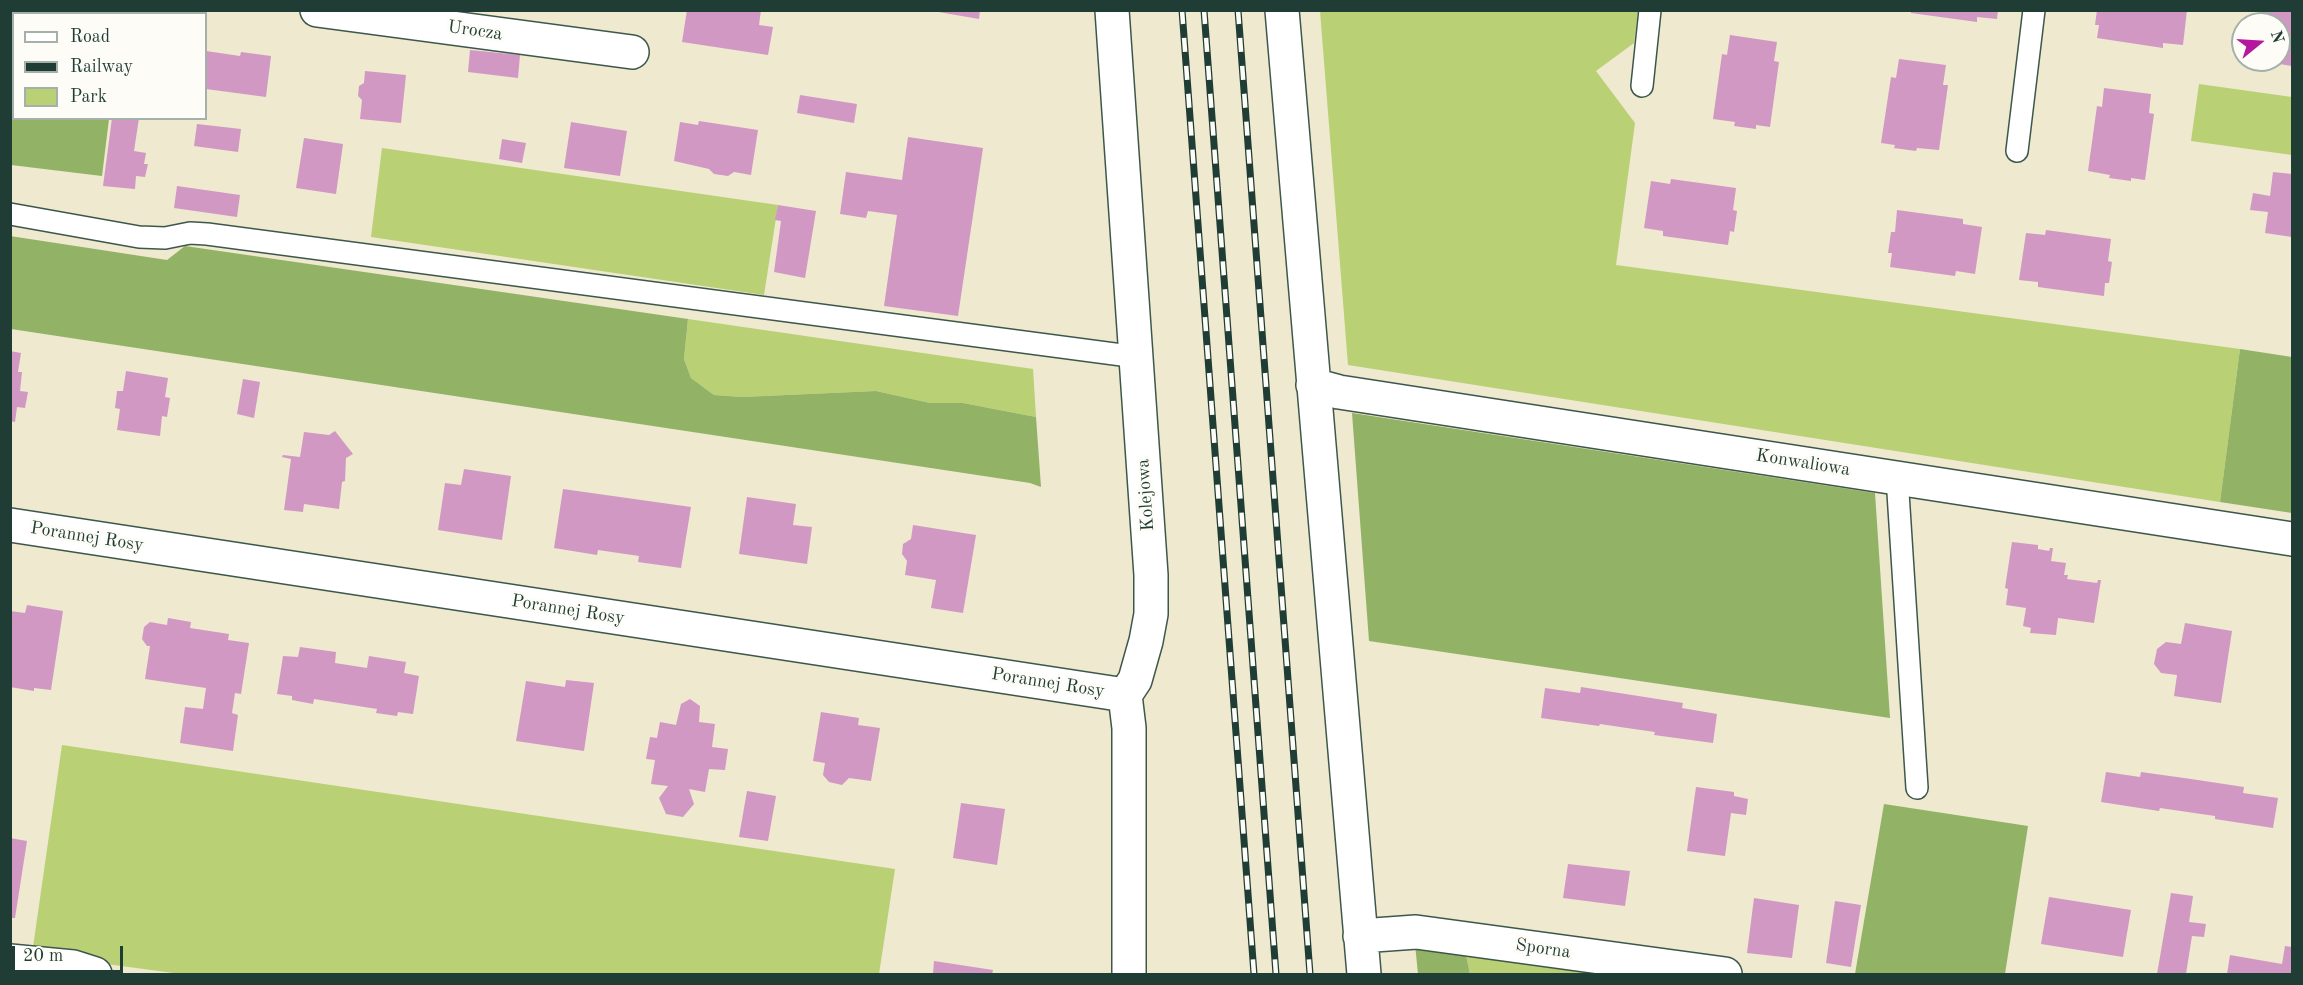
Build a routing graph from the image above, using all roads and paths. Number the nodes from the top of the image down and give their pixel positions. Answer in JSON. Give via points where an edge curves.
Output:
{"nodes":[{"id":1,"x":318,"y":10,"type":"edge"},
{"id":2,"x":1112,"y":10,"type":"edge"},
{"id":3,"x":1282,"y":10,"type":"edge"},
{"id":4,"x":1650,"y":10,"type":"edge"},
{"id":5,"x":2034,"y":10,"type":"edge"},
{"id":6,"x":632,"y":52,"type":"dead end"},
{"id":7,"x":1642,"y":86,"type":"dead end"},
{"id":8,"x":2017,"y":151,"type":"dead end"},
{"id":9,"x":10,"y":214,"type":"edge"},
{"id":10,"x":1137,"y":357,"type":"junction"},
{"id":11,"x":1313,"y":385,"type":"junction"},
{"id":12,"x":1897,"y":477,"type":"junction"},
{"id":13,"x":10,"y":525,"type":"edge"},
{"id":14,"x":2292,"y":539,"type":"edge"},
{"id":15,"x":1125,"y":695,"type":"junction"},
{"id":16,"x":1917,"y":788,"type":"dead end"},
{"id":17,"x":1360,"y":936,"type":"junction"},
{"id":18,"x":10,"y":961,"type":"edge"},
{"id":19,"x":95,"y":975,"type":"edge"},
{"id":20,"x":1129,"y":975,"type":"edge"},
{"id":21,"x":1364,"y":975,"type":"edge"},
{"id":22,"x":1725,"y":975,"type":"edge"}],
"edges":[{"from":1,"to":6,"type":"street","name":"Urocza"},
{"from":2,"to":10,"type":"street","name":"Kolejowa"},
{"from":3,"to":11,"type":"street"},
{"from":4,"to":7,"type":"lane"},
{"from":5,"to":8,"type":"lane"},
{"from":9,"to":10,"type":"lane","via":[[139,237],[207,234]]},
{"from":10,"to":15,"type":"street","name":"Kolejowa","via":[[1151,614],[1139,669]]},
{"from":11,"to":12,"type":"street","name":"Konwaliowa"},
{"from":11,"to":17,"type":"street"},
{"from":12,"to":14,"type":"street","name":"Konwaliowa"},
{"from":12,"to":16,"type":"lane"},
{"from":13,"to":15,"type":"street","name":"Porannej Rosy"},
{"from":15,"to":20,"type":"street","via":[[1130,728]]},
{"from":17,"to":21,"type":"street"},
{"from":17,"to":22,"type":"street","name":"Sporna","via":[[1416,932]]},
{"from":18,"to":19,"type":"street","via":[[73,967]]}]}
